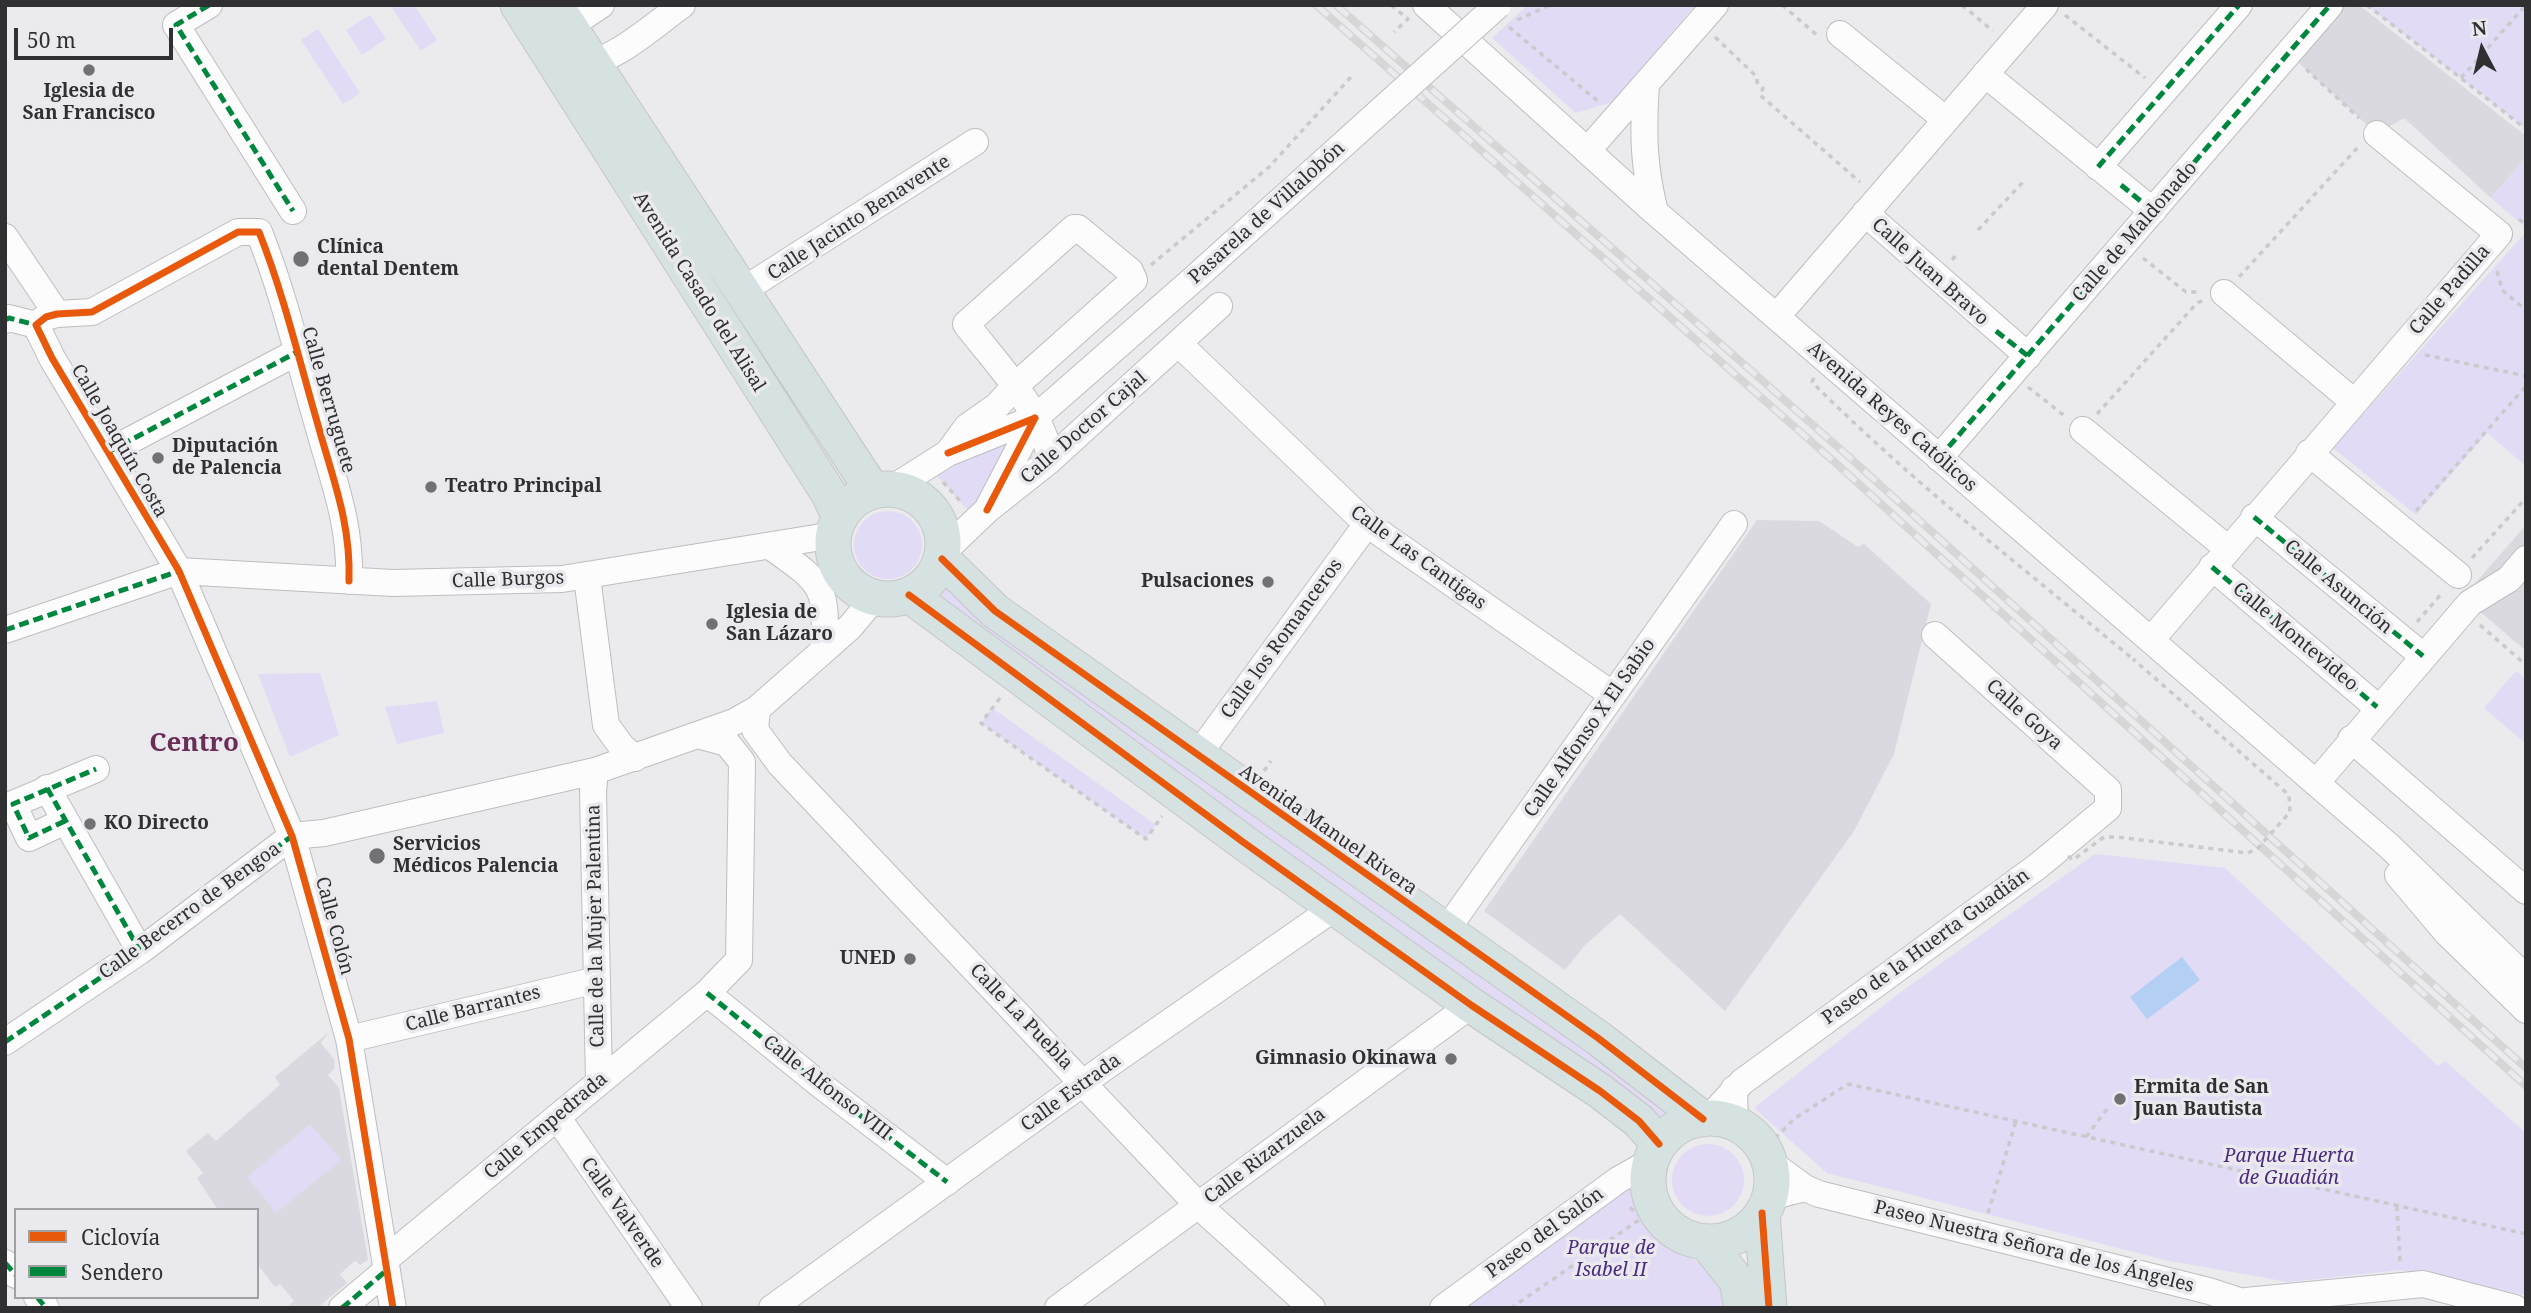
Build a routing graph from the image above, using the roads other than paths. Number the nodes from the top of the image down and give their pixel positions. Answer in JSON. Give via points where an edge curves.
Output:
{"nodes":[{"id":1,"x":209,"y":5,"type":"edge"},
{"id":2,"x":518,"y":5,"type":"edge"},
{"id":3,"x":601,"y":5,"type":"edge"},
{"id":4,"x":682,"y":5,"type":"edge"},
{"id":5,"x":1426,"y":5,"type":"edge"},
{"id":6,"x":2239,"y":5,"type":"edge"},
{"id":7,"x":2330,"y":5,"type":"edge"},
{"id":8,"x":2054,"y":9,"type":"edge"},
{"id":9,"x":1707,"y":14,"type":"edge"},
{"id":10,"x":1502,"y":15,"type":"edge"},
{"id":11,"x":561,"y":16,"type":"edge"},
{"id":12,"x":1840,"y":34,"type":"road end"},
{"id":13,"x":594,"y":64,"type":"junction"},
{"id":14,"x":558,"y":68,"type":"junction"},
{"id":15,"x":1985,"y":74,"type":"junction"},
{"id":16,"x":1646,"y":84,"type":"junction"},
{"id":17,"x":1946,"y":120,"type":"junction"},
{"id":18,"x":2377,"y":134,"type":"road end"},
{"id":19,"x":975,"y":142,"type":"dead end"},
{"id":20,"x":1587,"y":151,"type":"junction"},
{"id":21,"x":2098,"y":167,"type":"junction"},
{"id":22,"x":1871,"y":205,"type":"junction"},
{"id":23,"x":293,"y":211,"type":"dead end"},
{"id":24,"x":2153,"y":211,"type":"junction"},
{"id":25,"x":1655,"y":212,"type":"junction"},
{"id":26,"x":5,"y":237,"type":"edge"},
{"id":27,"x":742,"y":291,"type":"junction"},
{"id":28,"x":2224,"y":293,"type":"road end"},
{"id":29,"x":1219,"y":306,"type":"dead end"},
{"id":30,"x":1777,"y":316,"type":"junction"},
{"id":31,"x":5,"y":320,"type":"edge"},
{"id":32,"x":47,"y":320,"type":"junction"},
{"id":33,"x":1179,"y":344,"type":"junction"},
{"id":34,"x":299,"y":351,"type":"junction"},
{"id":35,"x":2020,"y":365,"type":"junction"},
{"id":36,"x":1015,"y":386,"type":"junction"},
{"id":37,"x":2354,"y":402,"type":"junction"},
{"id":38,"x":1035,"y":418,"type":"junction"},
{"id":39,"x":2082,"y":430,"type":"road end"},
{"id":40,"x":108,"y":452,"type":"junction"},
{"id":41,"x":2309,"y":453,"type":"junction"},
{"id":42,"x":1939,"y":458,"type":"junction"},
{"id":43,"x":939,"y":460,"type":"junction"},
{"id":44,"x":1050,"y":460,"type":"junction"},
{"id":45,"x":882,"y":490,"type":"junction"},
{"id":46,"x":982,"y":515,"type":"junction"},
{"id":47,"x":2254,"y":517,"type":"junction"},
{"id":48,"x":1367,"y":524,"type":"junction"},
{"id":49,"x":1734,"y":524,"type":"dead end"},
{"id":50,"x":837,"y":526,"type":"junction"},
{"id":51,"x":770,"y":547,"type":"junction"},
{"id":52,"x":942,"y":556,"type":"junction"},
{"id":53,"x":2220,"y":557,"type":"junction"},
{"id":54,"x":2526,"y":559,"type":"edge"},
{"id":55,"x":179,"y":571,"type":"junction"},
{"id":56,"x":2458,"y":575,"type":"dead end"},
{"id":57,"x":587,"y":577,"type":"junction"},
{"id":58,"x":349,"y":581,"type":"junction"},
{"id":59,"x":909,"y":595,"type":"junction"},
{"id":60,"x":875,"y":597,"type":"junction"},
{"id":61,"x":5,"y":631,"type":"edge"},
{"id":62,"x":1935,"y":635,"type":"dead end"},
{"id":63,"x":2142,"y":649,"type":"junction"},
{"id":64,"x":823,"y":651,"type":"junction"},
{"id":65,"x":2423,"y":656,"type":"junction"},
{"id":66,"x":1613,"y":695,"type":"junction"},
{"id":67,"x":2378,"y":707,"type":"junction"},
{"id":68,"x":757,"y":709,"type":"junction"},
{"id":69,"x":701,"y":736,"type":"junction"},
{"id":70,"x":2351,"y":739,"type":"junction"},
{"id":71,"x":1197,"y":756,"type":"junction"},
{"id":72,"x":635,"y":758,"type":"junction"},
{"id":73,"x":96,"y":769,"type":"dead end"},
{"id":74,"x":785,"y":770,"type":"junction"},
{"id":75,"x":595,"y":771,"type":"junction"},
{"id":76,"x":744,"y":780,"type":"junction"},
{"id":77,"x":2316,"y":783,"type":"junction"},
{"id":78,"x":47,"y":789,"type":"junction"},
{"id":79,"x":2110,"y":798,"type":"joint"},
{"id":80,"x":65,"y":821,"type":"junction"},
{"id":81,"x":2362,"y":825,"type":"junction"},
{"id":82,"x":292,"y":836,"type":"junction"},
{"id":83,"x":2526,"y":891,"type":"edge"},
{"id":84,"x":1337,"y":906,"type":"junction"},
{"id":85,"x":1445,"y":932,"type":"junction"},
{"id":86,"x":140,"y":951,"type":"junction"},
{"id":87,"x":2526,"y":978,"type":"edge"},
{"id":88,"x":597,"y":980,"type":"junction"},
{"id":89,"x":707,"y":993,"type":"junction"},
{"id":90,"x":1471,"y":1004,"type":"junction"},
{"id":91,"x":2526,"y":1010,"type":"edge"},
{"id":92,"x":349,"y":1039,"type":"junction"},
{"id":93,"x":5,"y":1042,"type":"edge"},
{"id":94,"x":599,"y":1082,"type":"junction"},
{"id":95,"x":1083,"y":1083,"type":"junction"},
{"id":96,"x":557,"y":1117,"type":"junction"},
{"id":97,"x":1715,"y":1121,"type":"junction"},
{"id":98,"x":1775,"y":1147,"type":"junction"},
{"id":99,"x":1655,"y":1153,"type":"junction"},
{"id":100,"x":947,"y":1182,"type":"junction"},
{"id":101,"x":1805,"y":1188,"type":"junction"},
{"id":102,"x":1766,"y":1205,"type":"junction"},
{"id":103,"x":1199,"y":1206,"type":"junction"},
{"id":104,"x":1706,"y":1242,"type":"junction"},
{"id":105,"x":387,"y":1265,"type":"junction"},
{"id":106,"x":2383,"y":1293,"type":"edge"},
{"id":107,"x":2254,"y":1305,"type":"edge"},
{"id":108,"x":342,"y":1308,"type":"edge"},
{"id":109,"x":393,"y":1308,"type":"edge"},
{"id":110,"x":689,"y":1308,"type":"edge"},
{"id":111,"x":772,"y":1308,"type":"edge"},
{"id":112,"x":1058,"y":1308,"type":"edge"},
{"id":113,"x":1312,"y":1308,"type":"edge"},
{"id":114,"x":1443,"y":1308,"type":"edge"},
{"id":115,"x":1742,"y":1308,"type":"edge"},
{"id":116,"x":1769,"y":1308,"type":"edge"},
{"id":117,"x":2515,"y":1308,"type":"edge"}],
"edges":[{"from":1,"to":23,"type":"street","via":[[176,25]]},
{"from":2,"to":14,"type":"main road","name":"Avenida Casado del Alisal"},
{"from":3,"to":11,"type":"street"},
{"from":4,"to":13,"type":"street"},
{"from":5,"to":20,"type":"street","name":"Avenida Reyes Católicos"},
{"from":6,"to":21,"type":"street"},
{"from":7,"to":24,"type":"street","name":"Calle de Maldonado"},
{"from":8,"to":15,"type":"street","name":"Calle Juan Bravo"},
{"from":9,"to":16,"type":"street"},
{"from":10,"to":38,"type":"street","name":"Pasarela de Villalobón","bridge":true},
{"from":11,"to":13,"type":"main road","name":"Avenida Casado del Alisal"},
{"from":11,"to":14,"type":"street"},
{"from":12,"to":17,"type":"street"},
{"from":13,"to":14,"type":"street"},
{"from":13,"to":27,"type":"main road","name":"Avenida Casado del Alisal"},
{"from":14,"to":50,"type":"main road","name":"Avenida Casado del Alisal","via":[[829,494]]},
{"from":15,"to":17,"type":"street","name":"Calle Juan Bravo"},
{"from":15,"to":21,"type":"street"},
{"from":16,"to":20,"type":"street"},
{"from":16,"to":25,"type":"street","via":[[1642,144]]},
{"from":17,"to":22,"type":"street","name":"Calle Juan Bravo"},
{"from":18,"to":37,"type":"street","name":"Calle Padilla","via":[[2499,234]]},
{"from":19,"to":27,"type":"street","name":"Calle Jacinto Benavente"},
{"from":20,"to":25,"type":"street","name":"Avenida Reyes Católicos"},
{"from":21,"to":24,"type":"street"},
{"from":22,"to":30,"type":"street","name":"Calle Juan Bravo"},
{"from":22,"to":35,"type":"street","name":"Calle Juan Bravo","via":[[1996,331]]},
{"from":24,"to":35,"type":"street","name":"Calle de Maldonado"},
{"from":25,"to":30,"type":"street","name":"Avenida Reyes Católicos"},
{"from":26,"to":32,"type":"street","name":"Calle Joaquín Costa"},
{"from":27,"to":45,"type":"main road","name":"Avenida Casado del Alisal"},
{"from":28,"to":37,"type":"street"},
{"from":29,"to":33,"type":"street","name":"Calle Doctor Cajal"},
{"from":30,"to":42,"type":"street","name":"Avenida Reyes Católicos"},
{"from":31,"to":32,"type":"street"},
{"from":32,"to":34,"type":"street","name":"Calle Berruguete","via":[[92,312],[238,232],[259,232]]},
{"from":32,"to":40,"type":"street","name":"Calle Joaquín Costa"},
{"from":33,"to":44,"type":"street","name":"Calle Doctor Cajal"},
{"from":33,"to":48,"type":"street","name":"Calle Las Cantigas"},
{"from":34,"to":40,"type":"street"},
{"from":34,"to":58,"type":"street","name":"Calle Berruguete","via":[[347,530]]},
{"from":35,"to":42,"type":"street","name":"Calle de Maldonado"},
{"from":36,"to":36,"type":"street","name":"Calle Doctor Cajal","via":[[966,324],[1078,228],[1130,271],[1134,280]]},
{"from":36,"to":38,"type":"street","name":"Calle Doctor Cajal"},
{"from":36,"to":43,"type":"street","name":"Calle Doctor Cajal","via":[[997,407],[967,427]]},
{"from":37,"to":41,"type":"street","name":"Calle Padilla"},
{"from":38,"to":43,"type":"street","name":"Calle Doctor Cajal"},
{"from":38,"to":44,"type":"street","via":[[1048,439]]},
{"from":38,"to":46,"type":"street","name":"Calle Doctor Cajal"},
{"from":39,"to":53,"type":"street","name":"Calle Montevideo"},
{"from":40,"to":55,"type":"street","name":"Calle Joaquín Costa"},
{"from":41,"to":47,"type":"street","name":"Calle Padilla"},
{"from":41,"to":56,"type":"street"},
{"from":42,"to":63,"type":"street","name":"Avenida Reyes Católicos"},
{"from":43,"to":45,"type":"street","name":"Calle Doctor Cajal"},
{"from":44,"to":46,"type":"street","name":"Calle Doctor Cajal"},
{"from":45,"to":50,"type":"main road","via":[[848,506]]},
{"from":45,"to":52,"type":"main road","via":[[913,495],[931,509],[941,529]]},
{"from":46,"to":52,"type":"street","name":"Calle Doctor Cajal"},
{"from":47,"to":53,"type":"street","name":"Calle Padilla"},
{"from":47,"to":65,"type":"street","name":"Calle Asunción"},
{"from":48,"to":66,"type":"street","name":"Calle Las Cantigas"},
{"from":48,"to":71,"type":"street","name":"Calle los Romanceros"},
{"from":49,"to":66,"type":"street","name":"Calle Alfonso X El Sabio"},
{"from":50,"to":51,"type":"street","name":"Calle Burgos"},
{"from":50,"to":60,"type":"main road","via":[[838,567],[847,581]]},
{"from":51,"to":57,"type":"street","name":"Calle Burgos"},
{"from":51,"to":64,"type":"street","via":[[809,574],[820,588],[827,614]]},
{"from":52,"to":59,"type":"main road","via":[[934,575]]},
{"from":52,"to":71,"type":"main road","name":"Avenida Manuel Rivera","via":[[995,611]]},
{"from":53,"to":63,"type":"street","name":"Calle Padilla"},
{"from":53,"to":67,"type":"street","name":"Calle Montevideo"},
{"from":54,"to":65,"type":"street","via":[[2509,579],[2470,603]]},
{"from":55,"to":58,"type":"street","name":"Calle Burgos"},
{"from":55,"to":61,"type":"street"},
{"from":55,"to":82,"type":"street","name":"Calle Colón"},
{"from":57,"to":58,"type":"street","name":"Calle Burgos","via":[[441,583]]},
{"from":57,"to":72,"type":"street","via":[[606,725]]},
{"from":59,"to":60,"type":"main road"},
{"from":59,"to":84,"type":"main road"},
{"from":60,"to":64,"type":"street","name":"Calle Becerro de Bengoa"},
{"from":62,"to":79,"type":"street","name":"Calle Goya","via":[[2108,790]]},
{"from":63,"to":77,"type":"street","name":"Avenida Reyes Católicos"},
{"from":64,"to":68,"type":"street","name":"Calle Becerro de Bengoa"},
{"from":65,"to":67,"type":"street"},
{"from":66,"to":85,"type":"street","name":"Calle Alfonso X El Sabio"},
{"from":67,"to":70,"type":"street"},
{"from":68,"to":69,"type":"street","name":"Calle Becerro de Bengoa"},
{"from":68,"to":74,"type":"street","name":"Calle La Puebla","via":[[755,730]]},
{"from":69,"to":72,"type":"street","name":"Calle Becerro de Bengoa"},
{"from":69,"to":76,"type":"street","via":[[727,743],[737,752]]},
{"from":70,"to":77,"type":"street"},
{"from":70,"to":83,"type":"street"},
{"from":71,"to":85,"type":"main road","name":"Avenida Manuel Rivera"},
{"from":72,"to":75,"type":"street","name":"Calle Becerro de Bengoa"},
{"from":73,"to":78,"type":"street"},
{"from":74,"to":76,"type":"street","via":[[762,768]]},
{"from":74,"to":95,"type":"street","name":"Calle La Puebla"},
{"from":75,"to":82,"type":"street","name":"Calle Becerro de Bengoa","via":[[324,833]]},
{"from":75,"to":88,"type":"street","name":"Calle de la Mujer Palentina"},
{"from":76,"to":89,"type":"street","name":"Calle Empedrada","via":[[739,960]]},
{"from":77,"to":81,"type":"street","name":"Avenida Reyes Católicos"},
{"from":78,"to":80,"type":"street"},
{"from":78,"to":80,"type":"street","via":[[13,804],[29,838]]},
{"from":79,"to":97,"type":"street","name":"Paseo de la Huerta Guadián","via":[[2108,808],[2065,845],[1734,1089]]},
{"from":80,"to":86,"type":"street"},
{"from":81,"to":87,"type":"street","name":"Avenida Reyes Católicos"},
{"from":81,"to":91,"type":"street","name":"Avenida Reyes Católicos","via":[[2447,933]]},
{"from":82,"to":86,"type":"street","name":"Calle Becerro de Bengoa"},
{"from":82,"to":92,"type":"street","name":"Calle Colón"},
{"from":84,"to":90,"type":"main road"},
{"from":84,"to":95,"type":"street","name":"Calle Estrada"},
{"from":85,"to":97,"type":"main road","name":"Avenida Manuel Rivera"},
{"from":86,"to":93,"type":"street","name":"Calle Becerro de Bengoa"},
{"from":88,"to":92,"type":"street","name":"Calle Barrantes"},
{"from":88,"to":94,"type":"street","name":"Calle de la Mujer Palentina"},
{"from":89,"to":94,"type":"street","name":"Calle Empedrada"},
{"from":89,"to":100,"type":"street","name":"Calle Alfonso VIII"},
{"from":90,"to":99,"type":"main road","via":[[1639,1121]]},
{"from":90,"to":103,"type":"street","name":"Calle Rizarzuela"},
{"from":92,"to":105,"type":"street","name":"Calle Colón"},
{"from":94,"to":96,"type":"street","name":"Calle Empedrada"},
{"from":95,"to":100,"type":"street","name":"Calle Estrada"},
{"from":95,"to":103,"type":"street","name":"Calle La Puebla"},
{"from":96,"to":105,"type":"street","name":"Calle Empedrada"},
{"from":96,"to":110,"type":"street","name":"Calle Valverde"},
{"from":97,"to":98,"type":"main road"},
{"from":97,"to":99,"type":"main road","via":[[1678,1127]]},
{"from":98,"to":101,"type":"street","name":"Paseo Nuestra Señora de los Ángeles"},
{"from":98,"to":102,"type":"main road"},
{"from":99,"to":104,"type":"main road","via":[[1647,1181],[1658,1216],[1671,1229]]},
{"from":99,"to":114,"type":"street","name":"Paseo del Salón"},
{"from":100,"to":111,"type":"street","name":"Calle Estrada"},
{"from":101,"to":102,"type":"street","name":"Paseo Nuestra Señora de los Ángeles"},
{"from":101,"to":107,"type":"street","name":"Paseo Nuestra Señora de los Ángeles"},
{"from":102,"to":104,"type":"main road","via":[[1738,1236]]},
{"from":102,"to":116,"type":"main road"},
{"from":103,"to":112,"type":"street","name":"Calle Rizarzuela"},
{"from":103,"to":113,"type":"street","name":"Calle La Puebla"},
{"from":104,"to":115,"type":"main road","via":[[1737,1281]]},
{"from":105,"to":108,"type":"street","name":"Calle Empedrada"},
{"from":105,"to":109,"type":"street","name":"Calle Colón"},
{"from":106,"to":107,"type":"street"},
{"from":106,"to":117,"type":"street","via":[[2423,1284]]}]}
